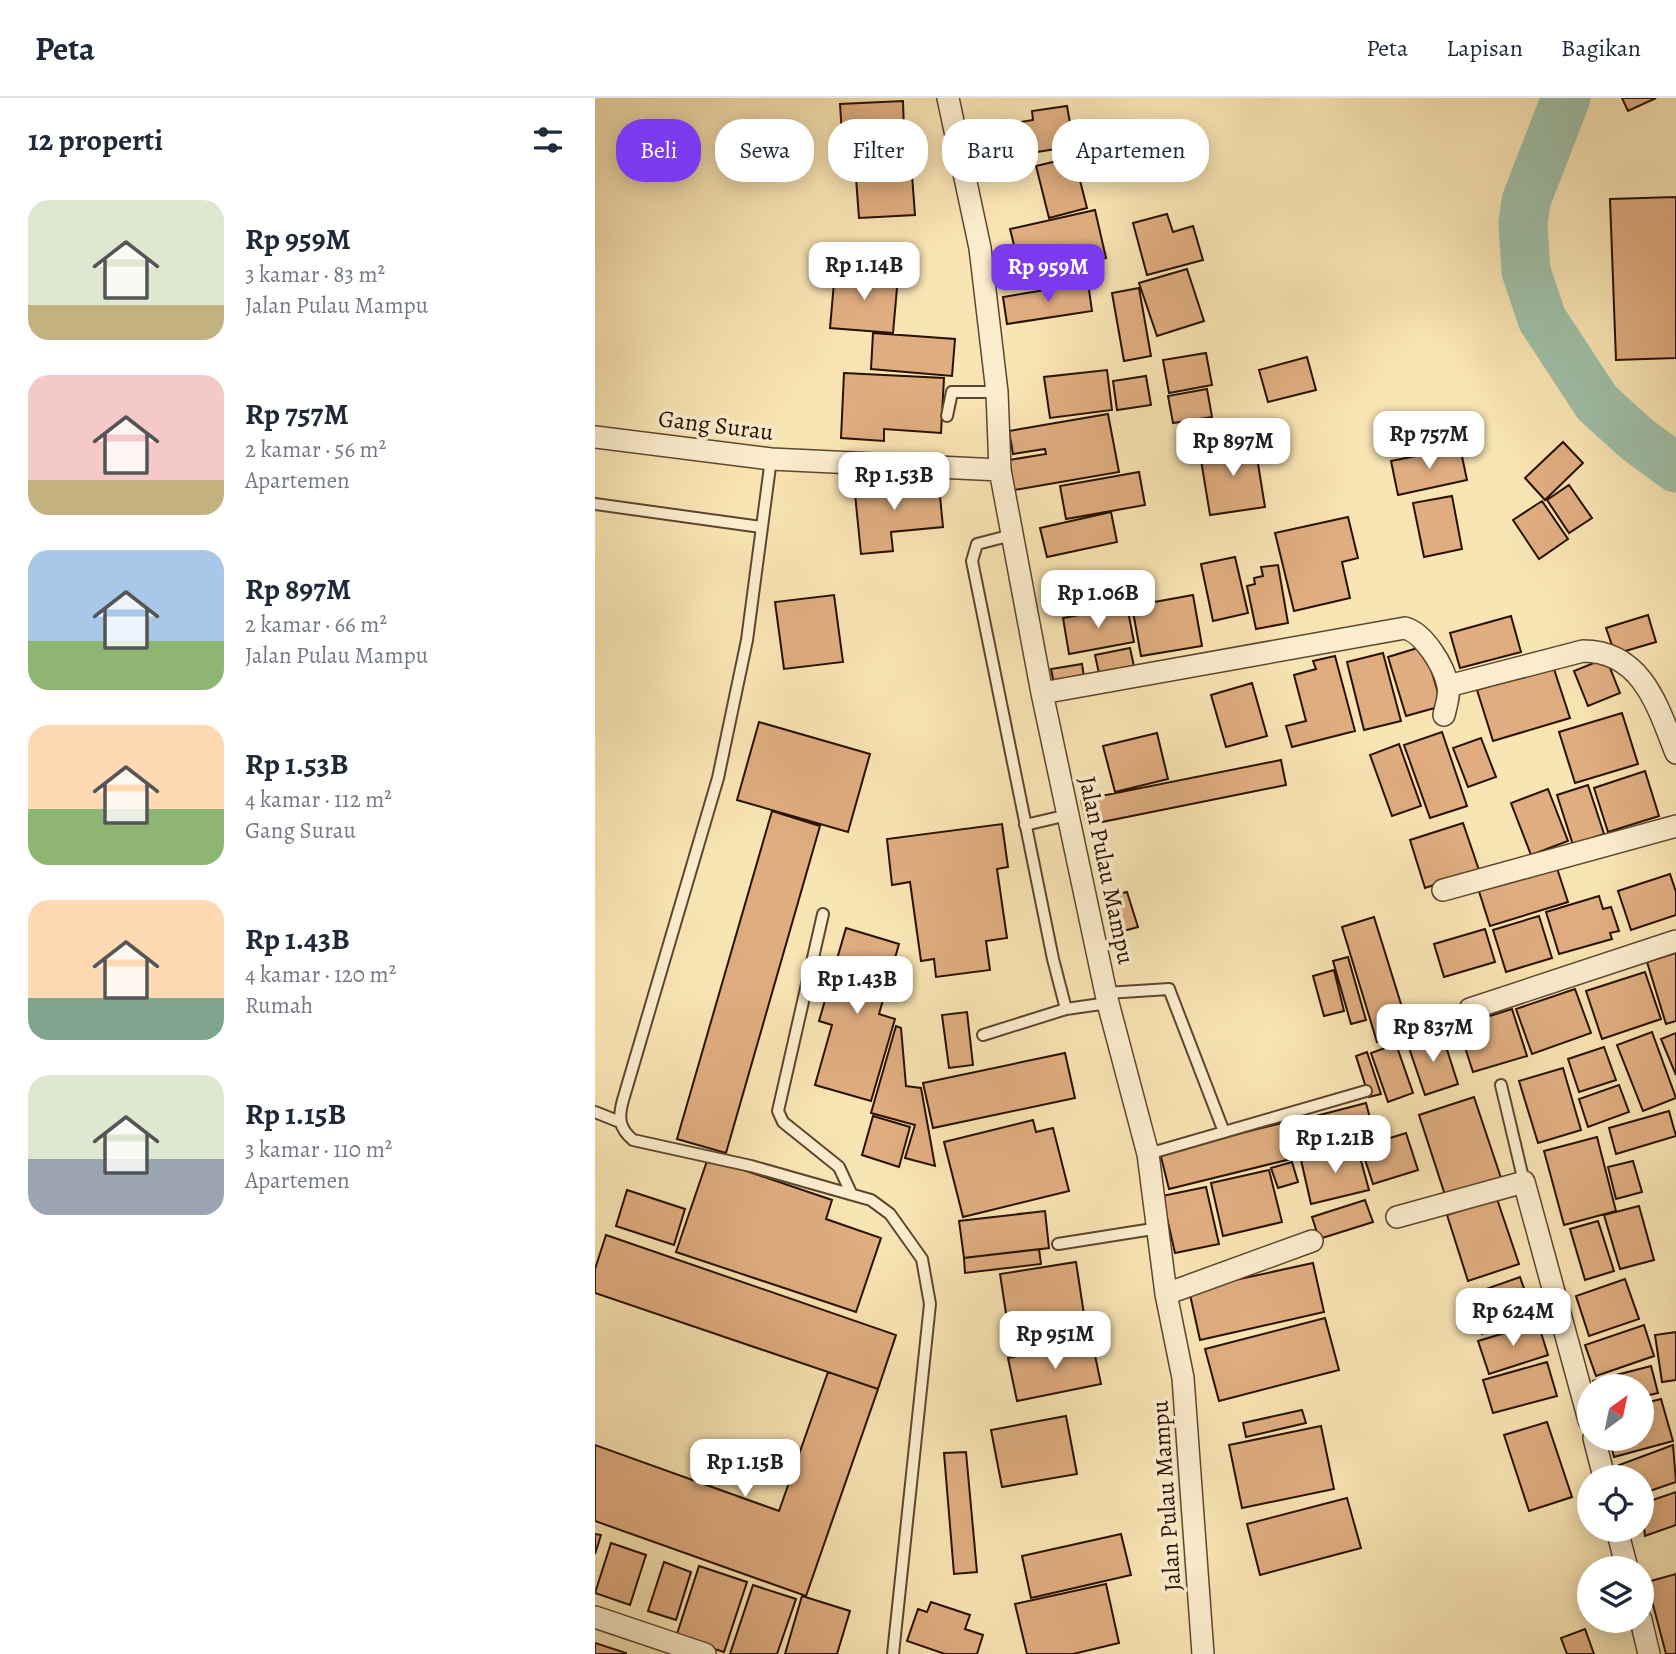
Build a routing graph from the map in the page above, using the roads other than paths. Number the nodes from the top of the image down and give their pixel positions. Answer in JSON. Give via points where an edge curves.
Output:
{"nodes":[{"id":1,"x":948,"y":98,"type":"edge"},
{"id":2,"x":997,"y":392,"type":"junction"},
{"id":3,"x":947,"y":416,"type":"dead end"},
{"id":4,"x":595,"y":437,"type":"edge"},
{"id":5,"x":771,"y":459,"type":"junction"},
{"id":6,"x":1000,"y":470,"type":"junction"},
{"id":7,"x":595,"y":503,"type":"edge"},
{"id":8,"x":761,"y":527,"type":"junction"},
{"id":9,"x":1012,"y":535,"type":"junction"},
{"id":10,"x":1448,"y":687,"type":"junction"},
{"id":11,"x":1042,"y":693,"type":"junction"},
{"id":12,"x":1444,"y":715,"type":"dead end"},
{"id":13,"x":1676,"y":753,"type":"edge"},
{"id":14,"x":1068,"y":815,"type":"junction"},
{"id":15,"x":1025,"y":824,"type":"junction"},
{"id":16,"x":1676,"y":826,"type":"edge"},
{"id":17,"x":1443,"y":890,"type":"dead end"},
{"id":18,"x":823,"y":914,"type":"dead end"},
{"id":19,"x":1676,"y":940,"type":"edge"},
{"id":20,"x":1107,"y":998,"type":"junction"},
{"id":21,"x":1066,"y":1009,"type":"junction"},
{"id":22,"x":1470,"y":1009,"type":"dead end"},
{"id":23,"x":982,"y":1035,"type":"dead end"},
{"id":24,"x":1501,"y":1085,"type":"dead end"},
{"id":25,"x":1366,"y":1091,"type":"dead end"},
{"id":26,"x":595,"y":1112,"type":"edge"},
{"id":27,"x":620,"y":1122,"type":"junction"},
{"id":28,"x":1224,"y":1132,"type":"junction"},
{"id":29,"x":1148,"y":1154,"type":"junction"},
{"id":30,"x":1524,"y":1182,"type":"junction"},
{"id":31,"x":851,"y":1193,"type":"junction"},
{"id":32,"x":1397,"y":1217,"type":"dead end"},
{"id":33,"x":1159,"y":1228,"type":"junction"},
{"id":34,"x":1312,"y":1241,"type":"dead end"},
{"id":35,"x":1058,"y":1244,"type":"dead end"},
{"id":36,"x":1165,"y":1294,"type":"junction"},
{"id":37,"x":1577,"y":1376,"type":"edge"},
{"id":38,"x":595,"y":1617,"type":"edge"},
{"id":39,"x":1644,"y":1633,"type":"edge"},
{"id":40,"x":705,"y":1654,"type":"edge"},
{"id":41,"x":893,"y":1654,"type":"edge"},
{"id":42,"x":1203,"y":1654,"type":"edge"},
{"id":43,"x":1649,"y":1654,"type":"edge"}],
"edges":[{"from":1,"to":2,"type":"street","name":"Jalan Pulau Mampu","via":[[980,248]]},
{"from":2,"to":3,"type":"lane","via":[[952,392]]},
{"from":2,"to":6,"type":"street","name":"Jalan Pulau Mampu"},
{"from":4,"to":5,"type":"street","name":"Gang Surau"},
{"from":5,"to":6,"type":"street","name":"Gang Surau"},
{"from":5,"to":8,"type":"lane"},
{"from":6,"to":9,"type":"street","name":"Jalan Pulau Mampu"},
{"from":7,"to":8,"type":"lane"},
{"from":8,"to":27,"type":"lane","via":[[747,640],[718,778]]},
{"from":9,"to":11,"type":"street","name":"Jalan Pulau Mampu"},
{"from":9,"to":15,"type":"lane","via":[[977,544],[972,561]]},
{"from":10,"to":11,"type":"street","via":[[1425,640],[1416,631],[1392,628]]},
{"from":10,"to":12,"type":"street"},
{"from":10,"to":13,"type":"street","via":[[1583,651],[1600,651],[1633,667],[1653,697]]},
{"from":11,"to":14,"type":"street","name":"Jalan Pulau Mampu"},
{"from":14,"to":15,"type":"lane"},
{"from":14,"to":20,"type":"street","name":"Jalan Pulau Mampu"},
{"from":15,"to":21,"type":"lane"},
{"from":16,"to":17,"type":"street"},
{"from":18,"to":31,"type":"lane","via":[[778,1111],[783,1122],[839,1167]]},
{"from":19,"to":22,"type":"street"},
{"from":20,"to":21,"type":"lane"},
{"from":20,"to":28,"type":"lane","via":[[1169,989]]},
{"from":20,"to":29,"type":"street","name":"Jalan Pulau Mampu"},
{"from":21,"to":23,"type":"lane"},
{"from":24,"to":30,"type":"lane"},
{"from":25,"to":28,"type":"lane"},
{"from":26,"to":27,"type":"lane"},
{"from":27,"to":31,"type":"lane","via":[[622,1131],[633,1140]]},
{"from":28,"to":29,"type":"lane"},
{"from":29,"to":33,"type":"street","name":"Jalan Pulau Mampu"},
{"from":30,"to":32,"type":"street"},
{"from":30,"to":37,"type":"street"},
{"from":31,"to":41,"type":"lane","via":[[871,1200],[903,1230],[922,1259],[930,1304]]},
{"from":33,"to":35,"type":"lane"},
{"from":33,"to":36,"type":"street","name":"Jalan Pulau Mampu"},
{"from":34,"to":36,"type":"street"},
{"from":36,"to":42,"type":"street","name":"Jalan Pulau Mampu","via":[[1183,1378]]},
{"from":38,"to":40,"type":"street"},
{"from":39,"to":43,"type":"street"}]}
